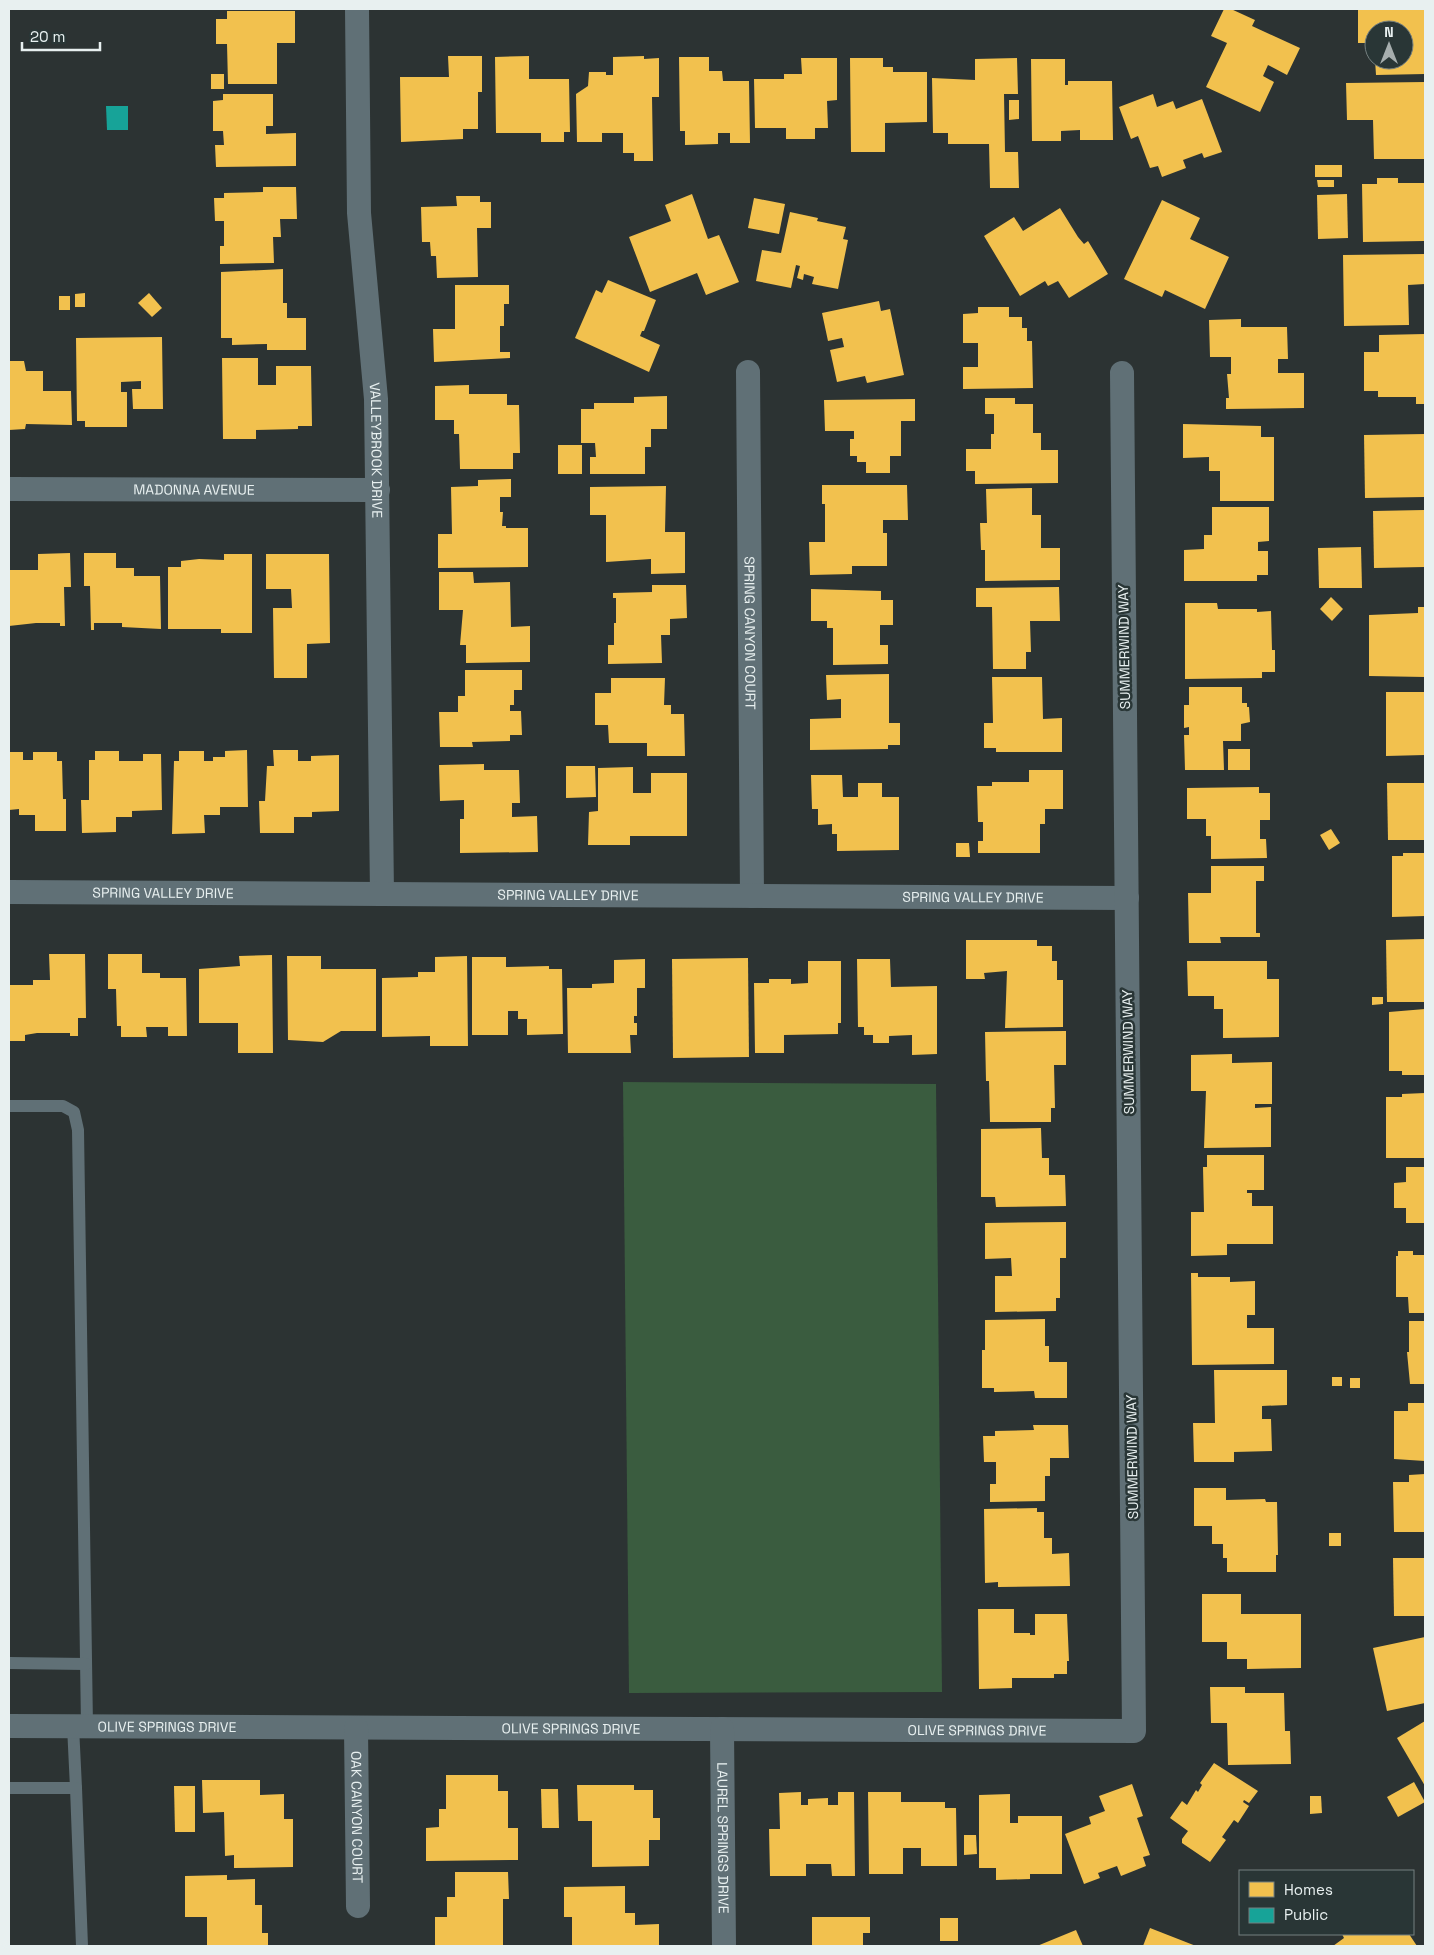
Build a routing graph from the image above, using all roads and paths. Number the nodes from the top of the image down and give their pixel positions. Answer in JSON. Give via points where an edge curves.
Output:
{"nodes":[{"id":1,"x":357,"y":9,"type":"edge"},
{"id":2,"x":748,"y":372,"type":"dead end"},
{"id":3,"x":1122,"y":373,"type":"dead end"},
{"id":4,"x":9,"y":489,"type":"edge"},
{"id":5,"x":378,"y":490,"type":"junction"},
{"id":6,"x":9,"y":892,"type":"edge"},
{"id":7,"x":382,"y":894,"type":"junction"},
{"id":8,"x":752,"y":896,"type":"junction"},
{"id":9,"x":1127,"y":898,"type":"junction"},
{"id":10,"x":9,"y":1106,"type":"edge"},
{"id":11,"x":9,"y":1663,"type":"edge"},
{"id":12,"x":86,"y":1664,"type":"junction"},
{"id":13,"x":9,"y":1726,"type":"edge"},
{"id":14,"x":80,"y":1726,"type":"junction"},
{"id":15,"x":356,"y":1728,"type":"junction"},
{"id":16,"x":722,"y":1729,"type":"junction"},
{"id":17,"x":1134,"y":1732,"type":"joint"},
{"id":18,"x":9,"y":1788,"type":"edge"},
{"id":19,"x":76,"y":1788,"type":"junction"},
{"id":20,"x":358,"y":1906,"type":"dead end"},
{"id":21,"x":82,"y":1946,"type":"edge"},
{"id":22,"x":724,"y":1946,"type":"edge"}],
"edges":[{"from":1,"to":5,"type":"street","name":"VALLEYBROOK DRIVE","via":[[359,212],[376,399]]},
{"from":2,"to":8,"type":"street","name":"SPRING CANYON COURT"},
{"from":3,"to":9,"type":"street","name":"SUMMERWIND WAY"},
{"from":4,"to":5,"type":"street","name":"MADONNA AVENUE"},
{"from":5,"to":7,"type":"street","name":"VALLEYBROOK DRIVE"},
{"from":6,"to":7,"type":"street","name":"SPRING VALLEY DRIVE"},
{"from":7,"to":8,"type":"street","name":"SPRING VALLEY DRIVE"},
{"from":8,"to":9,"type":"street","name":"SPRING VALLEY DRIVE"},
{"from":9,"to":17,"type":"street","name":"SUMMERWIND WAY"},
{"from":10,"to":12,"type":"lane","via":[[63,1106],[74,1112],[78,1130]]},
{"from":11,"to":12,"type":"lane"},
{"from":12,"to":14,"type":"lane"},
{"from":13,"to":14,"type":"street","name":"OLIVE SPRINGS DRIVE"},
{"from":14,"to":15,"type":"street","name":"OLIVE SPRINGS DRIVE"},
{"from":14,"to":19,"type":"lane"},
{"from":15,"to":16,"type":"street","name":"OLIVE SPRINGS DRIVE"},
{"from":15,"to":20,"type":"street","name":"OAK CANYON COURT"},
{"from":16,"to":17,"type":"street","name":"OLIVE SPRINGS DRIVE"},
{"from":16,"to":22,"type":"street","name":"LAUREL SPRINGS DRIVE"},
{"from":18,"to":19,"type":"lane"},
{"from":19,"to":21,"type":"lane"}]}
